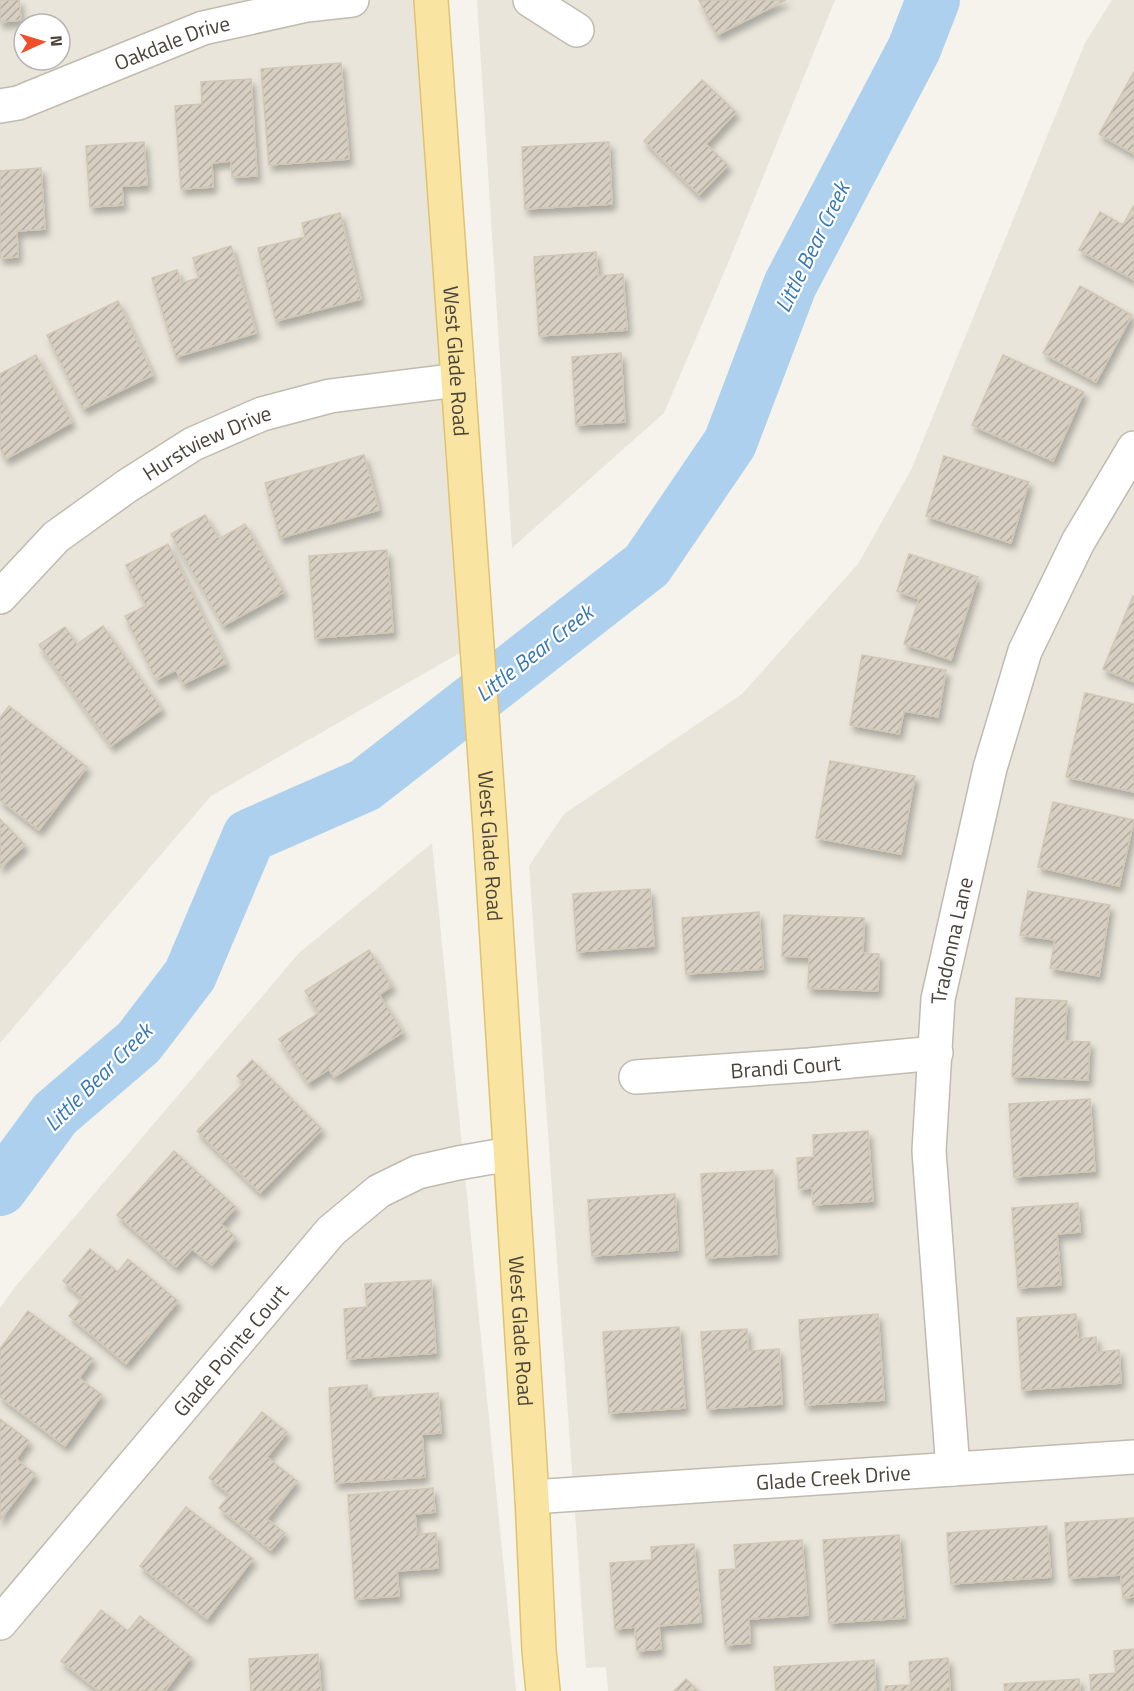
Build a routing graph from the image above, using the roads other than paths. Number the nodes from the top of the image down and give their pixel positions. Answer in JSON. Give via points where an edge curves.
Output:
{"nodes":[{"id":1,"x":352,"y":0,"type":"edge"},
{"id":2,"x":431,"y":0,"type":"edge"},
{"id":3,"x":530,"y":0,"type":"edge"},
{"id":4,"x":577,"y":30,"type":"dead end"},
{"id":5,"x":0,"y":106,"type":"edge"},
{"id":6,"x":458,"y":380,"type":"junction"},
{"id":7,"x":1134,"y":448,"type":"edge"},
{"id":8,"x":0,"y":597,"type":"edge"},
{"id":9,"x":936,"y":1053,"type":"junction"},
{"id":10,"x":636,"y":1077,"type":"dead end"},
{"id":11,"x":510,"y":1154,"type":"junction"},
{"id":12,"x":1134,"y":1457,"type":"edge"},
{"id":13,"x":953,"y":1469,"type":"junction"},
{"id":14,"x":532,"y":1497,"type":"junction"},
{"id":15,"x":0,"y":1623,"type":"edge"},
{"id":16,"x":543,"y":1691,"type":"edge"}],
"edges":[{"from":1,"to":5,"type":"street","name":"Oakdale Drive","via":[[307,5],[203,28],[18,103]]},
{"from":2,"to":6,"type":"main road","name":"West Glade Road"},
{"from":3,"to":4,"type":"street"},
{"from":6,"to":8,"type":"street","name":"Hurstview Drive","via":[[330,396],[262,414],[193,444],[57,537]]},
{"from":6,"to":11,"type":"main road","name":"West Glade Road"},
{"from":7,"to":9,"type":"street","name":"Tradonna Lane","via":[[1078,542],[1025,651],[990,768],[938,999]]},
{"from":9,"to":10,"type":"street","name":"Brandi Court"},
{"from":9,"to":13,"type":"street","name":"Tradonna Lane","via":[[929,1151]]},
{"from":11,"to":14,"type":"main road","name":"West Glade Road"},
{"from":11,"to":15,"type":"street","name":"Glade Pointe Court","via":[[418,1172],[379,1191],[331,1231]]},
{"from":12,"to":13,"type":"street","name":"Glade Creek Drive"},
{"from":13,"to":14,"type":"street","name":"Glade Creek Drive"},
{"from":14,"to":16,"type":"main road","name":"West Glade Road"}]}
